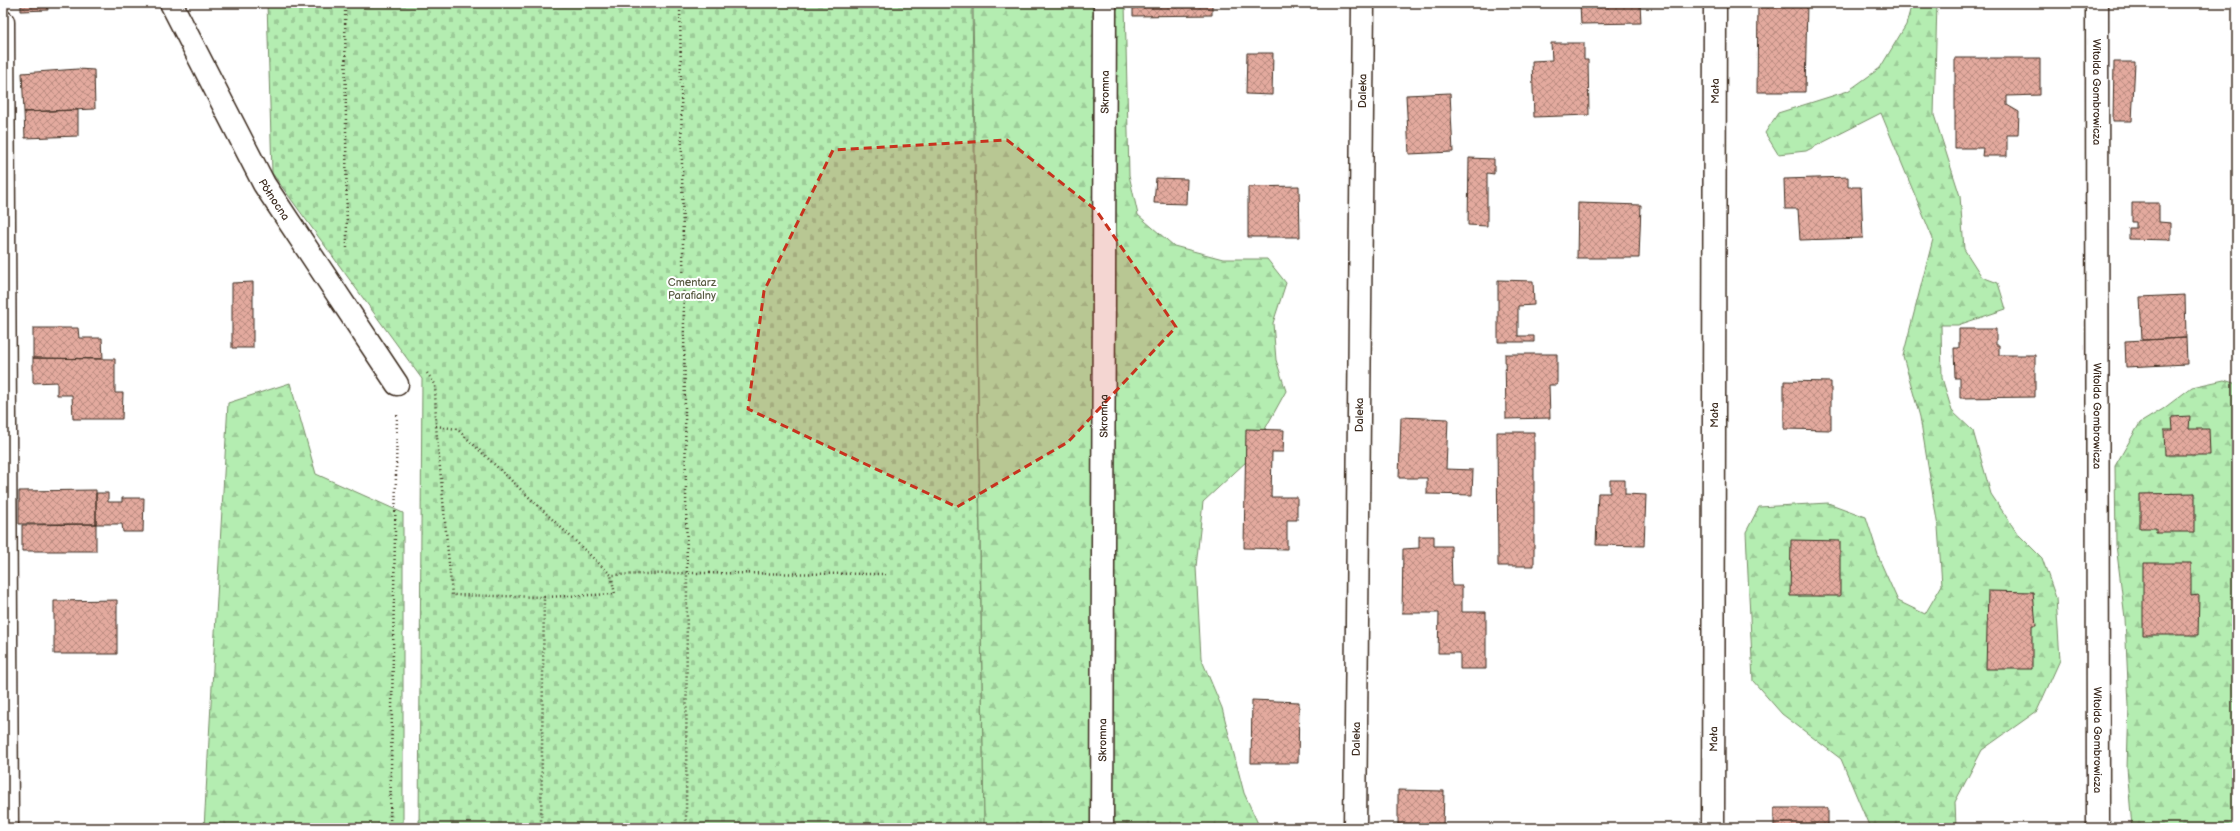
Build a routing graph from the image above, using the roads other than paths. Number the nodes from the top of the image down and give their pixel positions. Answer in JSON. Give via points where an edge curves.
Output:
{"nodes":[{"id":1,"x":171,"y":3,"type":"edge"},
{"id":2,"x":1105,"y":3,"type":"edge"},
{"id":3,"x":1363,"y":3,"type":"edge"},
{"id":4,"x":1715,"y":3,"type":"edge"},
{"id":5,"x":2097,"y":3,"type":"edge"},
{"id":6,"x":3,"y":22,"type":"edge"},
{"id":7,"x":397,"y":384,"type":"road end"},
{"id":8,"x":7,"y":828,"type":"edge"},
{"id":9,"x":1102,"y":828,"type":"edge"},
{"id":10,"x":1355,"y":828,"type":"edge"},
{"id":11,"x":1713,"y":828,"type":"edge"},
{"id":12,"x":2098,"y":828,"type":"edge"}],
"edges":[{"from":1,"to":7,"type":"street","name":"Północna","via":[[264,184]]},
{"from":2,"to":9,"type":"street","name":"Skromna"},
{"from":3,"to":10,"type":"street","name":"Daleka"},
{"from":4,"to":11,"type":"street","name":"Mała"},
{"from":5,"to":12,"type":"street","name":"Witolda Gombrowicza"},
{"from":6,"to":8,"type":"street"}]}
